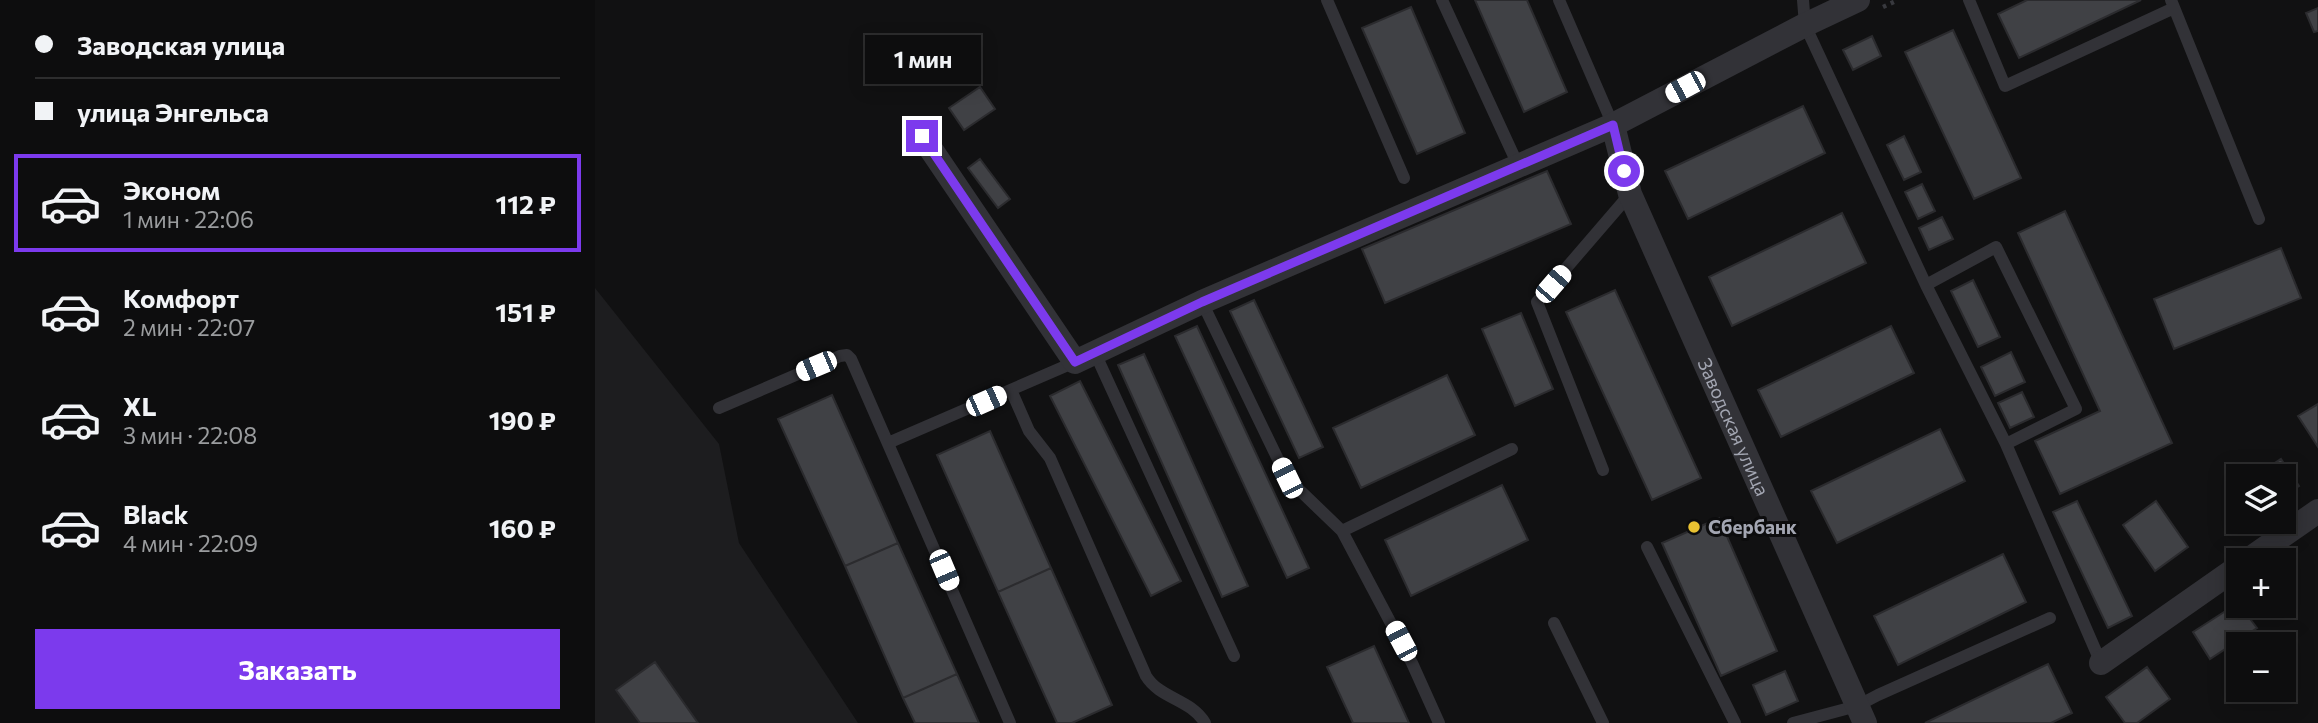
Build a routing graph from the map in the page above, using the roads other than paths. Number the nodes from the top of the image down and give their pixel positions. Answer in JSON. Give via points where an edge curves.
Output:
{"nodes":[{"id":1,"x":1327,"y":0,"type":"edge"},
{"id":2,"x":1442,"y":0,"type":"edge"},
{"id":3,"x":1559,"y":0,"type":"edge"},
{"id":4,"x":1803,"y":0,"type":"edge"},
{"id":5,"x":1969,"y":0,"type":"edge"},
{"id":6,"x":2173,"y":4,"type":"edge"},
{"id":7,"x":1865,"y":6,"type":"edge"},
{"id":8,"x":1805,"y":25,"type":"junction"},
{"id":9,"x":1613,"y":125,"type":"junction"},
{"id":10,"x":922,"y":136,"type":"dead end"},
{"id":11,"x":1518,"y":165,"type":"junction"},
{"id":12,"x":1404,"y":178,"type":"dead end"},
{"id":13,"x":1630,"y":194,"type":"junction"},
{"id":14,"x":2259,"y":219,"type":"dead end"},
{"id":15,"x":1926,"y":285,"type":"junction"},
{"id":16,"x":1202,"y":302,"type":"junction"},
{"id":17,"x":1085,"y":357,"type":"junction"},
{"id":18,"x":1011,"y":390,"type":"junction"},
{"id":19,"x":719,"y":408,"type":"dead end"},
{"id":20,"x":888,"y":443,"type":"junction"},
{"id":21,"x":2006,"y":444,"type":"junction"},
{"id":22,"x":1512,"y":449,"type":"dead end"},
{"id":23,"x":1603,"y":470,"type":"dead end"},
{"id":24,"x":2318,"y":511,"type":"edge"},
{"id":25,"x":1342,"y":531,"type":"junction"},
{"id":26,"x":1647,"y":547,"type":"dead end"},
{"id":27,"x":2265,"y":548,"type":"edge"},
{"id":28,"x":2226,"y":575,"type":"edge"},
{"id":29,"x":2050,"y":618,"type":"dead end"},
{"id":30,"x":1554,"y":623,"type":"dead end"},
{"id":31,"x":1234,"y":656,"type":"dead end"},
{"id":32,"x":2101,"y":663,"type":"joint"},
{"id":33,"x":1861,"y":715,"type":"edge"},
{"id":34,"x":1010,"y":723,"type":"edge"},
{"id":35,"x":1205,"y":723,"type":"edge"},
{"id":36,"x":1439,"y":723,"type":"edge"},
{"id":37,"x":1603,"y":723,"type":"edge"},
{"id":38,"x":1735,"y":723,"type":"edge"},
{"id":39,"x":1793,"y":723,"type":"edge"}],
"edges":[{"from":1,"to":12,"type":"lane"},
{"from":2,"to":11,"type":"lane"},
{"from":3,"to":9,"type":"lane"},
{"from":4,"to":8,"type":"lane"},
{"from":5,"to":6,"type":"lane","via":[[2005,86]]},
{"from":6,"to":14,"type":"lane"},
{"from":7,"to":8,"type":"street"},
{"from":8,"to":9,"type":"street"},
{"from":8,"to":15,"type":"lane"},
{"from":9,"to":11,"type":"street"},
{"from":9,"to":13,"type":"street","name":"Заводская улица"},
{"from":10,"to":17,"type":"street"},
{"from":11,"to":16,"type":"street"},
{"from":13,"to":23,"type":"lane","via":[[1537,302]]},
{"from":13,"to":33,"type":"street","name":"Заводская улица"},
{"from":15,"to":21,"type":"lane"},
{"from":15,"to":21,"type":"lane","via":[[1996,247],[2076,409]]},
{"from":16,"to":17,"type":"street"},
{"from":16,"to":25,"type":"lane","via":[[1287,478]]},
{"from":17,"to":18,"type":"lane"},
{"from":17,"to":31,"type":"lane"},
{"from":18,"to":20,"type":"lane"},
{"from":18,"to":35,"type":"lane","via":[[1029,431],[1050,458],[1146,676],[1152,686],[1198,712]]},
{"from":19,"to":20,"type":"lane","via":[[847,355]]},
{"from":20,"to":34,"type":"lane"},
{"from":21,"to":32,"type":"lane"},
{"from":22,"to":25,"type":"lane"},
{"from":24,"to":27,"type":"street"},
{"from":25,"to":36,"type":"lane"},
{"from":26,"to":38,"type":"lane"},
{"from":28,"to":32,"type":"street"},
{"from":29,"to":33,"type":"lane","via":[[1878,695]]},
{"from":30,"to":37,"type":"lane"},
{"from":33,"to":39,"type":"lane"}]}
